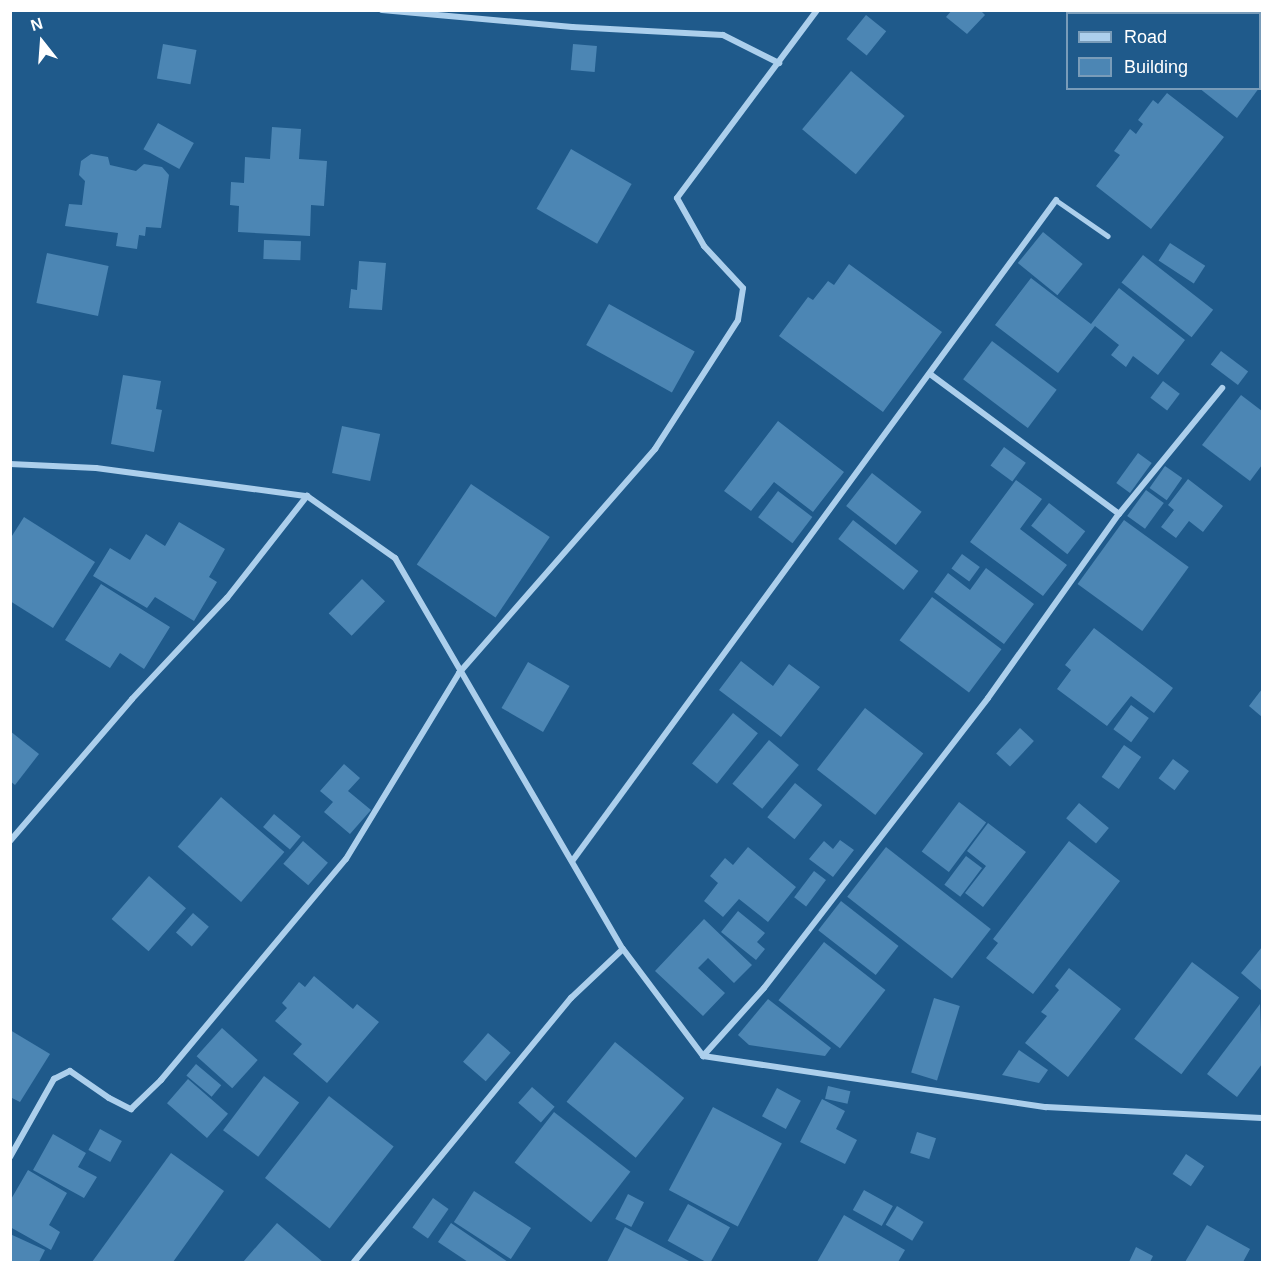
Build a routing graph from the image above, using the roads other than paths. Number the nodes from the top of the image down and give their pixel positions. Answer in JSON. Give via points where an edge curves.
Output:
{"nodes":[{"id":1,"x":382,"y":10,"type":"edge"},
{"id":2,"x":817,"y":10,"type":"edge"},
{"id":3,"x":779,"y":63,"type":"junction"},
{"id":4,"x":1056,"y":200,"type":"joint"},
{"id":5,"x":1108,"y":236,"type":"dead end"},
{"id":6,"x":930,"y":374,"type":"junction"},
{"id":7,"x":1222,"y":388,"type":"dead end"},
{"id":8,"x":10,"y":464,"type":"edge"},
{"id":9,"x":307,"y":496,"type":"junction"},
{"id":10,"x":1119,"y":514,"type":"junction"},
{"id":11,"x":459,"y":673,"type":"junction"},
{"id":12,"x":10,"y":841,"type":"edge"},
{"id":13,"x":573,"y":860,"type":"junction"},
{"id":14,"x":622,"y":949,"type":"junction"},
{"id":15,"x":703,"y":1056,"type":"junction"},
{"id":16,"x":1263,"y":1118,"type":"edge"},
{"id":17,"x":10,"y":1157,"type":"edge"},
{"id":18,"x":354,"y":1263,"type":"edge"}],
"edges":[{"from":1,"to":3,"type":"street","via":[[723,35]]},
{"from":2,"to":3,"type":"street"},
{"from":3,"to":11,"type":"street","via":[[677,198],[704,246],[743,288],[738,320],[655,449]]},
{"from":4,"to":5,"type":"lane"},
{"from":4,"to":6,"type":"street"},
{"from":6,"to":10,"type":"street"},
{"from":6,"to":13,"type":"street"},
{"from":7,"to":10,"type":"street"},
{"from":8,"to":9,"type":"street","via":[[96,468]]},
{"from":9,"to":11,"type":"street","via":[[395,558]]},
{"from":9,"to":12,"type":"street","via":[[227,598],[132,699]]},
{"from":10,"to":15,"type":"street","via":[[981,708],[764,988]]},
{"from":11,"to":13,"type":"street"},
{"from":11,"to":17,"type":"street","via":[[346,859],[161,1080],[131,1109],[70,1071],[54,1079]]},
{"from":13,"to":14,"type":"street"},
{"from":14,"to":15,"type":"street"},
{"from":14,"to":18,"type":"street","via":[[571,998]]},
{"from":15,"to":16,"type":"street","via":[[1046,1107]]}]}
